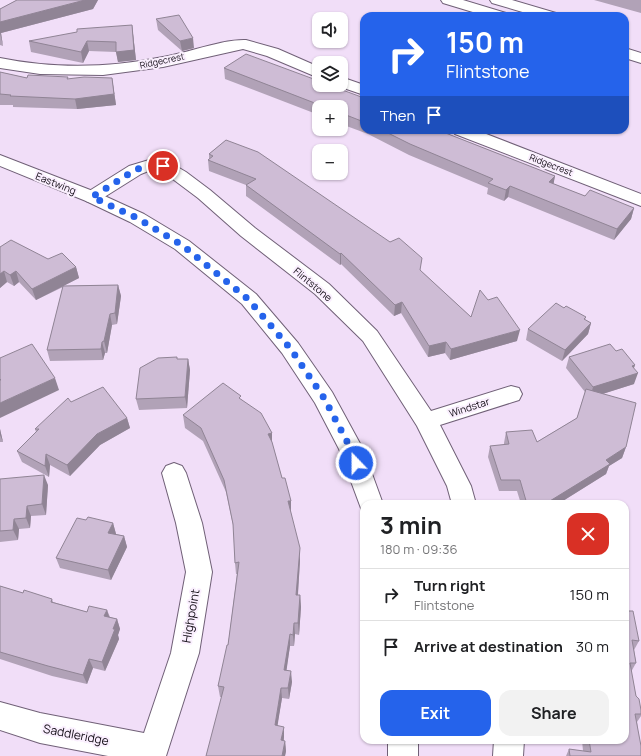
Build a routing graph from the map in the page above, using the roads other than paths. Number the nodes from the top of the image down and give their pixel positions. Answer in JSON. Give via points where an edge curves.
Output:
{"nodes":[{"id":1,"x":448,"y":0,"type":"edge"},
{"id":2,"x":497,"y":0,"type":"edge"},
{"id":3,"x":488,"y":12,"type":"edge"},
{"id":4,"x":538,"y":12,"type":"edge"},
{"id":5,"x":629,"y":54,"type":"edge"},
{"id":6,"x":641,"y":58,"type":"edge"},
{"id":7,"x":0,"y":63,"type":"edge"},
{"id":8,"x":312,"y":70,"type":"edge"},
{"id":9,"x":348,"y":84,"type":"edge"},
{"id":10,"x":360,"y":89,"type":"edge"},
{"id":11,"x":471,"y":134,"type":"edge"},
{"id":12,"x":0,"y":160,"type":"edge"},
{"id":13,"x":92,"y":197,"type":"junction"},
{"id":14,"x":641,"y":200,"type":"edge"},
{"id":15,"x":511,"y":394,"type":"dead end"},
{"id":16,"x":426,"y":421,"type":"junction"},
{"id":17,"x":174,"y":473,"type":"dead end"},
{"id":18,"x":370,"y":500,"type":"edge"},
{"id":19,"x":463,"y":500,"type":"edge"},
{"id":20,"x":0,"y":716,"type":"edge"},
{"id":21,"x":403,"y":744,"type":"edge"},
{"id":22,"x":509,"y":744,"type":"edge"},
{"id":23,"x":152,"y":753,"type":"edge"},
{"id":24,"x":403,"y":756,"type":"edge"},
{"id":25,"x":508,"y":756,"type":"edge"}],
"edges":[{"from":1,"to":3,"type":"street"},
{"from":2,"to":4,"type":"street"},
{"from":5,"to":6,"type":"street"},
{"from":7,"to":8,"type":"street","name":"Ridgecrest","via":[[48,69],[122,68],[245,45]]},
{"from":9,"to":10,"type":"street"},
{"from":11,"to":14,"type":"street","name":"Ridgecrest"},
{"from":12,"to":13,"type":"street","name":"Eastwing"},
{"from":13,"to":16,"type":"street","name":"Flintstone","via":[[135,170],[149,165],[163,166],[180,176],[322,289],[370,336]]},
{"from":13,"to":18,"type":"street","name":"Eastwing","via":[[137,218],[182,245],[248,299],[290,348],[324,398],[351,449]]},
{"from":15,"to":16,"type":"street","name":"Windstar"},
{"from":16,"to":19,"type":"street","name":"Flintstone","via":[[459,486]]},
{"from":17,"to":23,"type":"street","name":"Highpoint","via":[[189,523],[199,572],[185,653]]},
{"from":20,"to":23,"type":"street","name":"Saddleridge","via":[[40,728]]},
{"from":21,"to":24,"type":"street"},
{"from":22,"to":25,"type":"street"}]}
